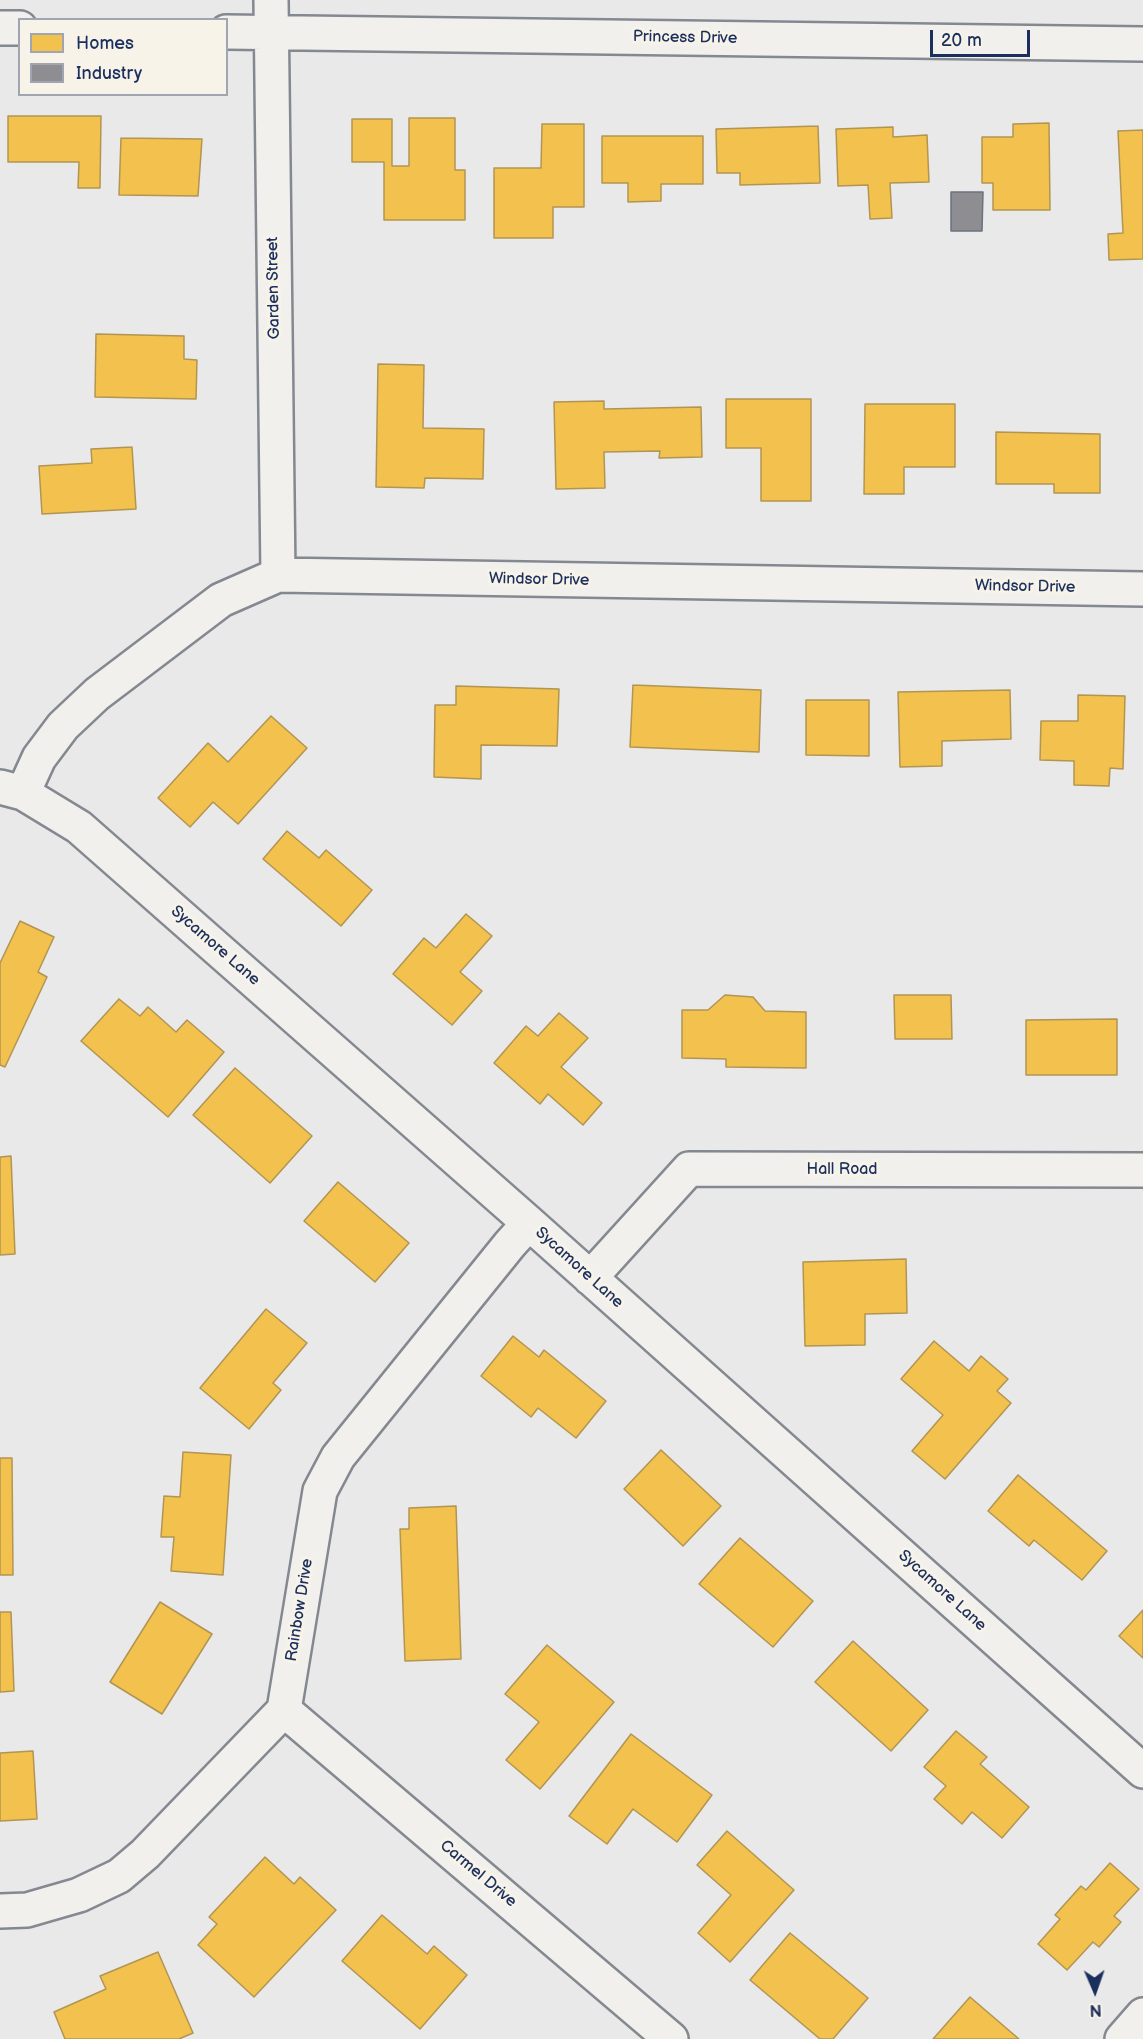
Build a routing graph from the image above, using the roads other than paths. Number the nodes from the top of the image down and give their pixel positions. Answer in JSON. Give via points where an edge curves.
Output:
{"nodes":[{"id":1,"x":271,"y":0,"type":"edge"},
{"id":2,"x":0,"y":28,"type":"edge"},
{"id":3,"x":18,"y":28,"type":"edge"},
{"id":4,"x":228,"y":32,"type":"edge"},
{"id":5,"x":271,"y":33,"type":"junction"},
{"id":6,"x":1143,"y":44,"type":"edge"},
{"id":7,"x":278,"y":575,"type":"junction"},
{"id":8,"x":1143,"y":589,"type":"edge"},
{"id":9,"x":12,"y":790,"type":"edge"},
{"id":10,"x":1143,"y":1170,"type":"edge"},
{"id":11,"x":529,"y":1223,"type":"junction"},
{"id":12,"x":590,"y":1278,"type":"junction"},
{"id":13,"x":284,"y":1710,"type":"junction"},
{"id":14,"x":1143,"y":1771,"type":"edge"},
{"id":15,"x":0,"y":1911,"type":"edge"},
{"id":16,"x":1143,"y":2015,"type":"edge"},
{"id":17,"x":671,"y":2039,"type":"edge"},
{"id":18,"x":1122,"y":2039,"type":"edge"}],
"edges":[{"from":1,"to":5,"type":"street","name":"Garden Street"},
{"from":2,"to":3,"type":"street"},
{"from":4,"to":5,"type":"street","name":"Princess Drive"},
{"from":5,"to":6,"type":"street","name":"Princess Drive"},
{"from":5,"to":7,"type":"street","name":"Garden Street"},
{"from":7,"to":8,"type":"street","name":"Windsor Drive"},
{"from":7,"to":9,"type":"street","name":"Windsor Drive","via":[[221,600],[97,694],[63,726]]},
{"from":9,"to":11,"type":"street","name":"Sycamore Lane","via":[[79,826]]},
{"from":10,"to":12,"type":"street","name":"Hall Road","via":[[689,1169]]},
{"from":11,"to":12,"type":"street","name":"Sycamore Lane"},
{"from":11,"to":13,"type":"street","name":"Rainbow Drive","via":[[338,1457],[320,1491]]},
{"from":12,"to":14,"type":"street","name":"Sycamore Lane"},
{"from":13,"to":15,"type":"street","via":[[119,1876],[79,1894],[27,1910]]},
{"from":13,"to":17,"type":"street","name":"Carmel Drive"},
{"from":16,"to":18,"type":"street"}]}
